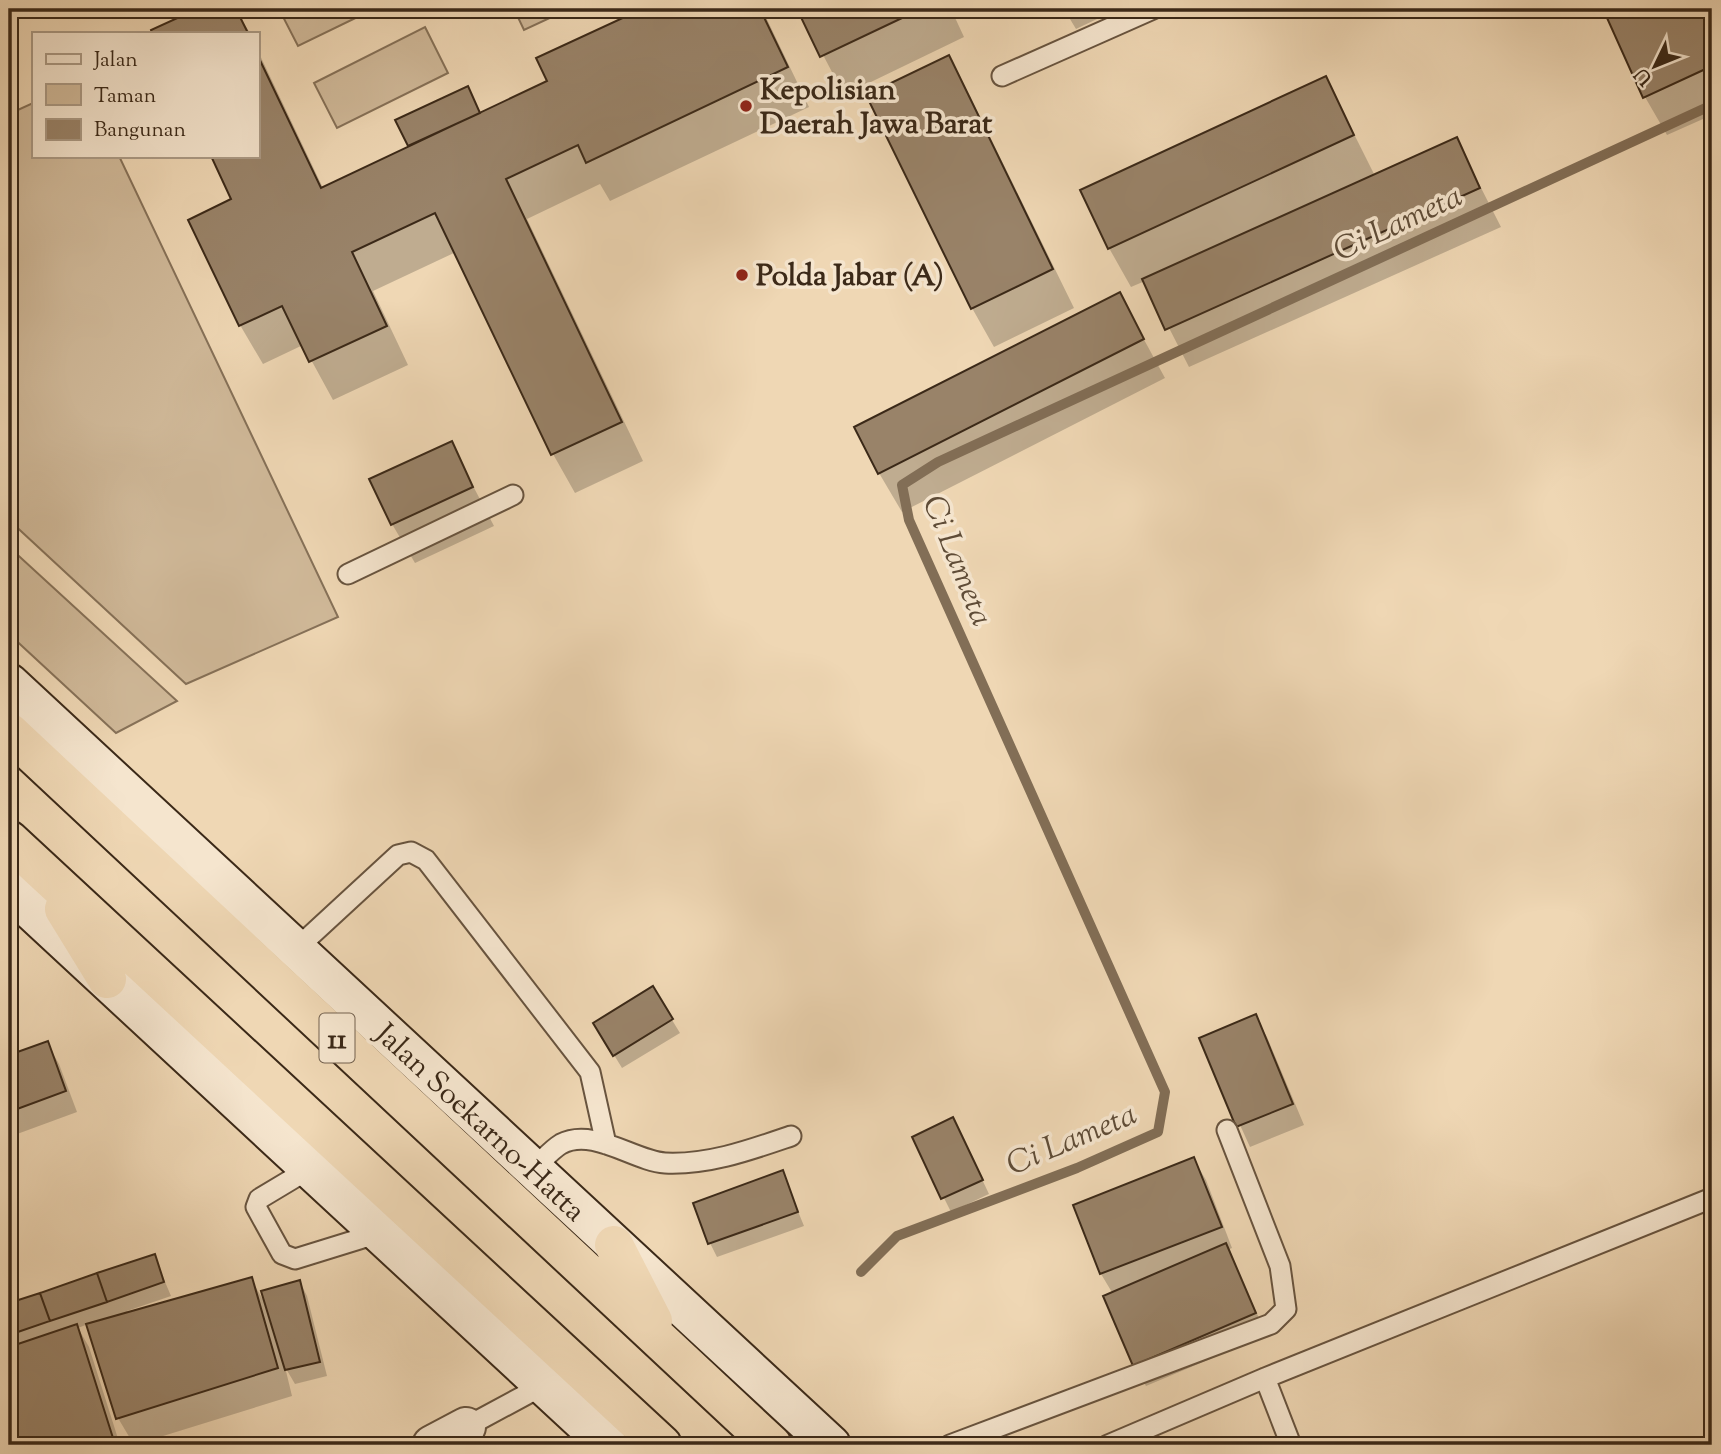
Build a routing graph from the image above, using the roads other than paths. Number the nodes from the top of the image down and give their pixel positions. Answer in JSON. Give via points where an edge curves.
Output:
{"nodes":[{"id":1,"x":1153,"y":9,"type":"edge"},
{"id":2,"x":1002,"y":76,"type":"dead end"},
{"id":3,"x":513,"y":495,"type":"dead end"},
{"id":4,"x":348,"y":574,"type":"dead end"},
{"id":5,"x":9,"y":684,"type":"edge"},
{"id":6,"x":9,"y":732,"type":"edge"},
{"id":7,"x":9,"y":840,"type":"edge"},
{"id":8,"x":40,"y":869,"type":"junction"},
{"id":9,"x":9,"y":890,"type":"edge"},
{"id":10,"x":296,"y":949,"type":"junction"},
{"id":11,"x":107,"y":979,"type":"junction"},
{"id":12,"x":1227,"y":1130,"type":"dead end"},
{"id":13,"x":791,"y":1136,"type":"dead end"},
{"id":14,"x":606,"y":1144,"type":"junction"},
{"id":15,"x":309,"y":1169,"type":"junction"},
{"id":16,"x":533,"y":1169,"type":"junction"},
{"id":17,"x":1712,"y":1198,"type":"edge"},
{"id":18,"x":379,"y":1233,"type":"junction"},
{"id":19,"x":614,"y":1245,"type":"junction"},
{"id":20,"x":665,"y":1345,"type":"junction"},
{"id":21,"x":1265,"y":1378,"type":"junction"},
{"id":22,"x":544,"y":1385,"type":"junction"},
{"id":23,"x":466,"y":1427,"type":"joint"},
{"id":24,"x":432,"y":1445,"type":"edge"},
{"id":25,"x":608,"y":1445,"type":"edge"},
{"id":26,"x":662,"y":1445,"type":"edge"},
{"id":27,"x":772,"y":1445,"type":"edge"},
{"id":28,"x":831,"y":1445,"type":"edge"},
{"id":29,"x":950,"y":1445,"type":"edge"},
{"id":30,"x":1108,"y":1445,"type":"edge"},
{"id":31,"x":1291,"y":1445,"type":"edge"}],
"edges":[{"from":1,"to":2,"type":"lane"},
{"from":3,"to":4,"type":"lane"},
{"from":5,"to":10,"type":"main road","name":"Jalan Soekarno-Hatta"},
{"from":6,"to":20,"type":"highway","name":"Jalan Soekarno-Hatta","number":"11"},
{"from":7,"to":8,"type":"highway"},
{"from":8,"to":11,"type":"highway"},
{"from":8,"to":26,"type":"highway"},
{"from":9,"to":11,"type":"main road"},
{"from":10,"to":14,"type":"lane","via":[[398,855],[411,852],[426,860],[590,1072]]},
{"from":10,"to":16,"type":"main road","name":"Jalan Soekarno-Hatta"},
{"from":11,"to":15,"type":"main road"},
{"from":12,"to":29,"type":"lane","via":[[1280,1266],[1286,1309],[1271,1324]]},
{"from":13,"to":14,"type":"lane","via":[[696,1163],[662,1163]]},
{"from":14,"to":16,"type":"lane","via":[[563,1143]]},
{"from":15,"to":18,"type":"main road"},
{"from":15,"to":18,"type":"lane","via":[[260,1199],[256,1207],[282,1254],[295,1259]]},
{"from":16,"to":19,"type":"main road","name":"Jalan Soekarno-Hatta"},
{"from":17,"to":21,"type":"lane"},
{"from":18,"to":22,"type":"main road"},
{"from":19,"to":20,"type":"highway"},
{"from":19,"to":28,"type":"main road","name":"Jalan Soekarno-Hatta"},
{"from":20,"to":27,"type":"highway","name":"Jalan Soekarno-Hatta","number":"11"},
{"from":21,"to":30,"type":"lane"},
{"from":21,"to":31,"type":"lane"},
{"from":22,"to":23,"type":"lane"},
{"from":22,"to":25,"type":"main road"},
{"from":23,"to":24,"type":"main road"}]}
